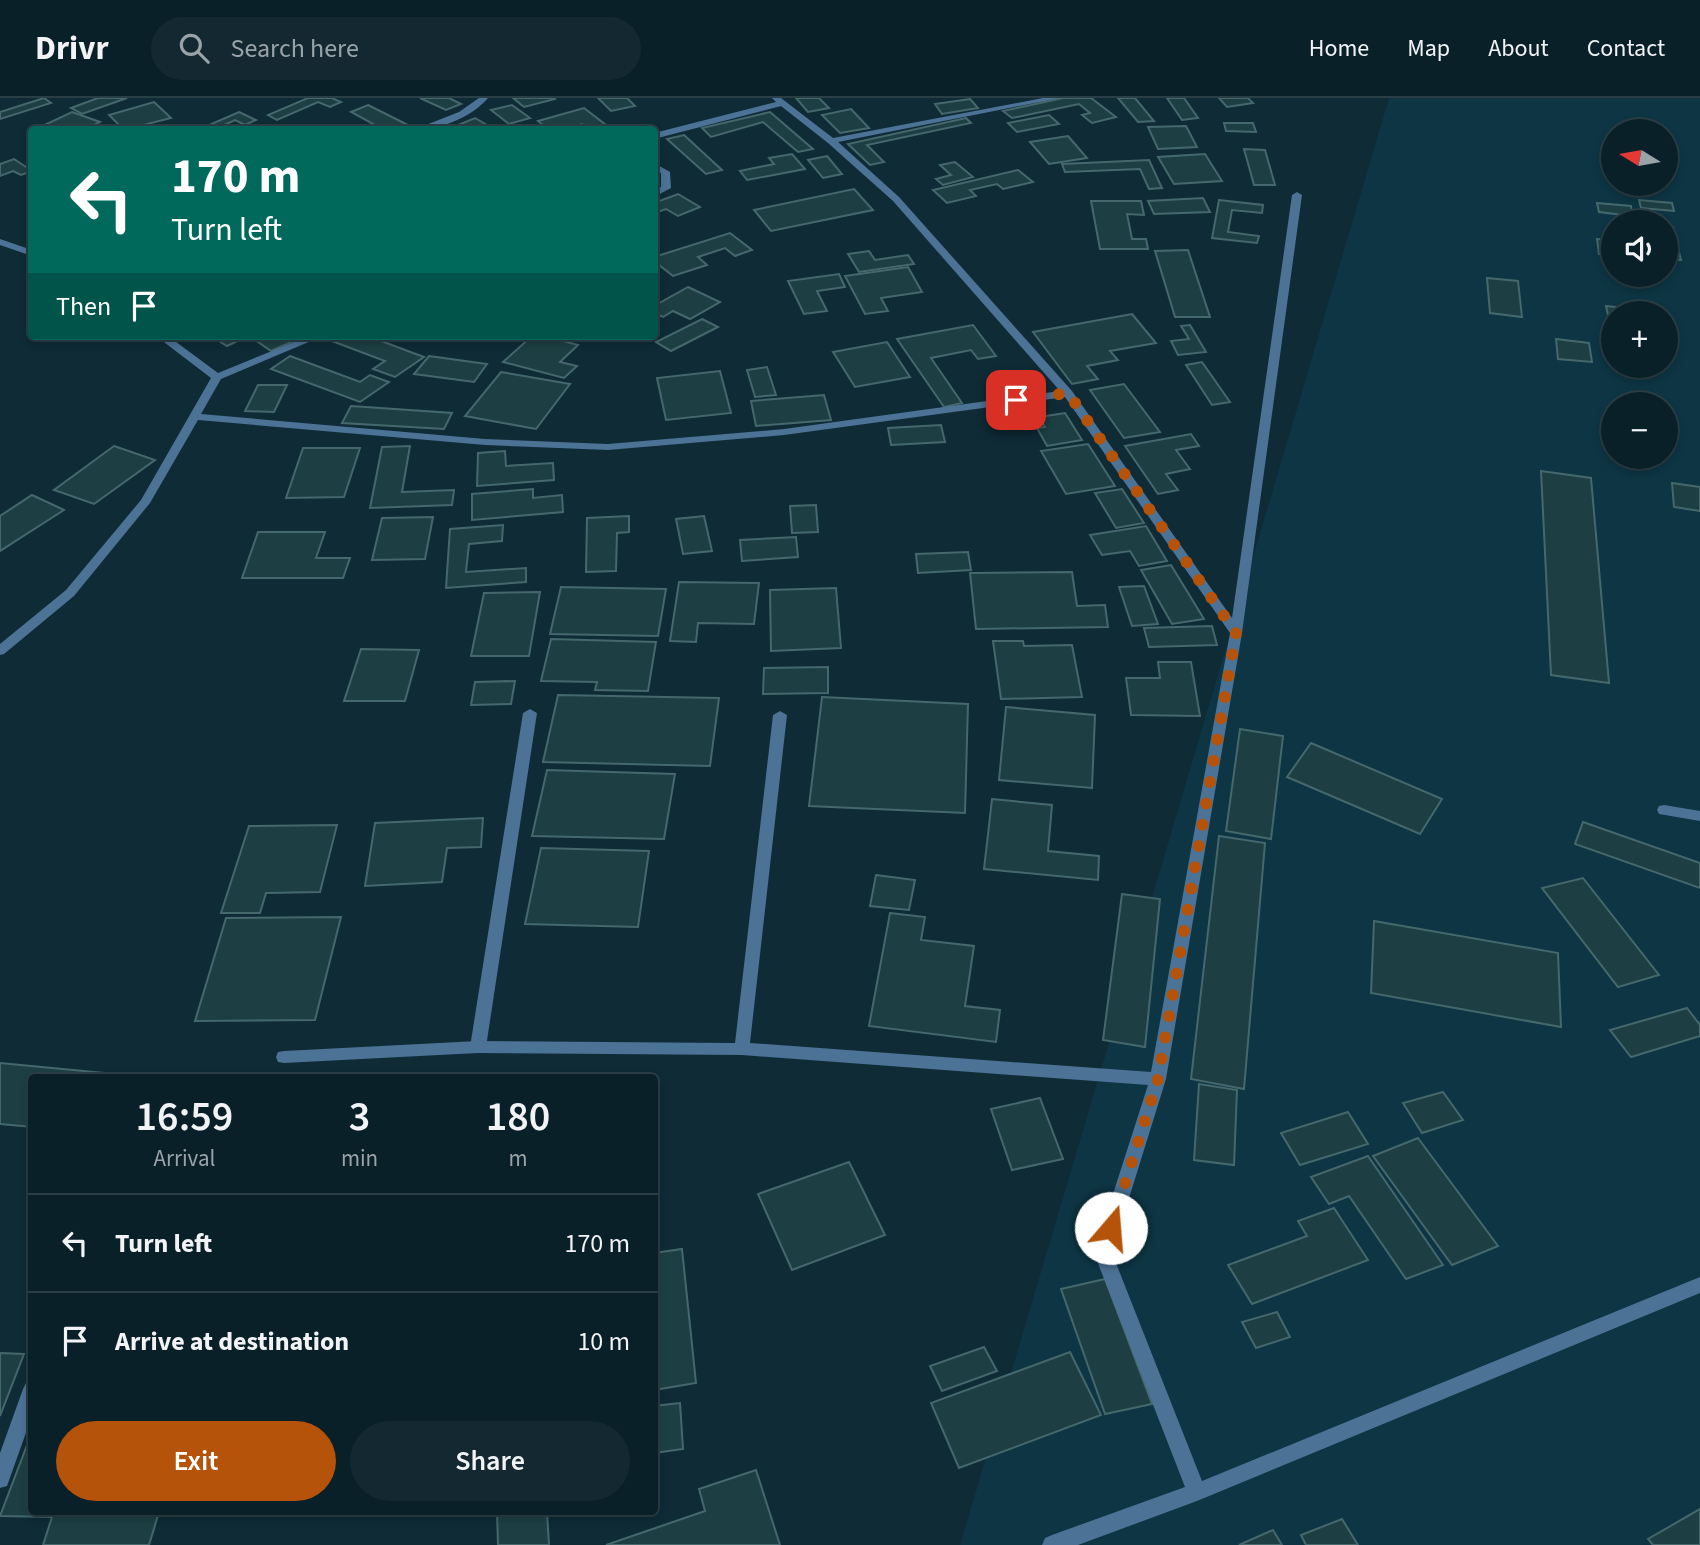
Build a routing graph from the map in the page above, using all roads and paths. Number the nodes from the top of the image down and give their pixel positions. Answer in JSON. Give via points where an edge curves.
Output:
{"nodes":[{"id":1,"x":484,"y":98,"type":"edge"},
{"id":2,"x":1056,"y":98,"type":"edge"},
{"id":3,"x":778,"y":100,"type":"edge"},
{"id":4,"x":427,"y":126,"type":"edge"},
{"id":5,"x":658,"y":135,"type":"edge"},
{"id":6,"x":831,"y":141,"type":"junction"},
{"id":7,"x":658,"y":168,"type":"edge"},
{"id":8,"x":658,"y":192,"type":"edge"},
{"id":9,"x":1297,"y":195,"type":"dead end"},
{"id":10,"x":0,"y":242,"type":"edge"},
{"id":11,"x":28,"y":252,"type":"edge"},
{"id":12,"x":166,"y":340,"type":"edge"},
{"id":13,"x":308,"y":340,"type":"edge"},
{"id":14,"x":217,"y":377,"type":"junction"},
{"id":15,"x":1068,"y":393,"type":"junction"},
{"id":16,"x":196,"y":417,"type":"junction"},
{"id":17,"x":1236,"y":633,"type":"junction"},
{"id":18,"x":0,"y":650,"type":"edge"},
{"id":19,"x":530,"y":713,"type":"dead end"},
{"id":20,"x":780,"y":715,"type":"dead end"},
{"id":21,"x":1664,"y":810,"type":"dead end"},
{"id":22,"x":1700,"y":816,"type":"edge"},
{"id":23,"x":478,"y":1048,"type":"junction"},
{"id":24,"x":742,"y":1049,"type":"junction"},
{"id":25,"x":284,"y":1057,"type":"dead end"},
{"id":26,"x":1158,"y":1079,"type":"junction"},
{"id":27,"x":1700,"y":1285,"type":"edge"},
{"id":28,"x":28,"y":1400,"type":"edge"},
{"id":29,"x":0,"y":1479,"type":"edge"},
{"id":30,"x":1197,"y":1492,"type":"junction"},
{"id":31,"x":1052,"y":1545,"type":"edge"}],
"edges":[{"from":1,"to":4,"type":"street","via":[[460,114]]},
{"from":2,"to":6,"type":"street"},
{"from":3,"to":5,"type":"street"},
{"from":3,"to":6,"type":"street"},
{"from":6,"to":15,"type":"street","via":[[895,199]]},
{"from":7,"to":8,"type":"street","via":[[665,172],[666,188]]},
{"from":9,"to":17,"type":"street"},
{"from":10,"to":11,"type":"street"},
{"from":12,"to":14,"type":"street"},
{"from":13,"to":14,"type":"street"},
{"from":14,"to":16,"type":"street"},
{"from":15,"to":16,"type":"street","via":[[784,432],[608,447],[485,442]]},
{"from":15,"to":17,"type":"street"},
{"from":16,"to":18,"type":"street","via":[[146,501],[70,593]]},
{"from":17,"to":26,"type":"street"},
{"from":19,"to":23,"type":"street"},
{"from":20,"to":24,"type":"street"},
{"from":21,"to":22,"type":"street"},
{"from":23,"to":24,"type":"street"},
{"from":23,"to":25,"type":"street"},
{"from":24,"to":26,"type":"street"},
{"from":26,"to":30,"type":"street","via":[[1103,1253]]},
{"from":27,"to":30,"type":"street"},
{"from":28,"to":29,"type":"street"},
{"from":30,"to":31,"type":"street"}]}
